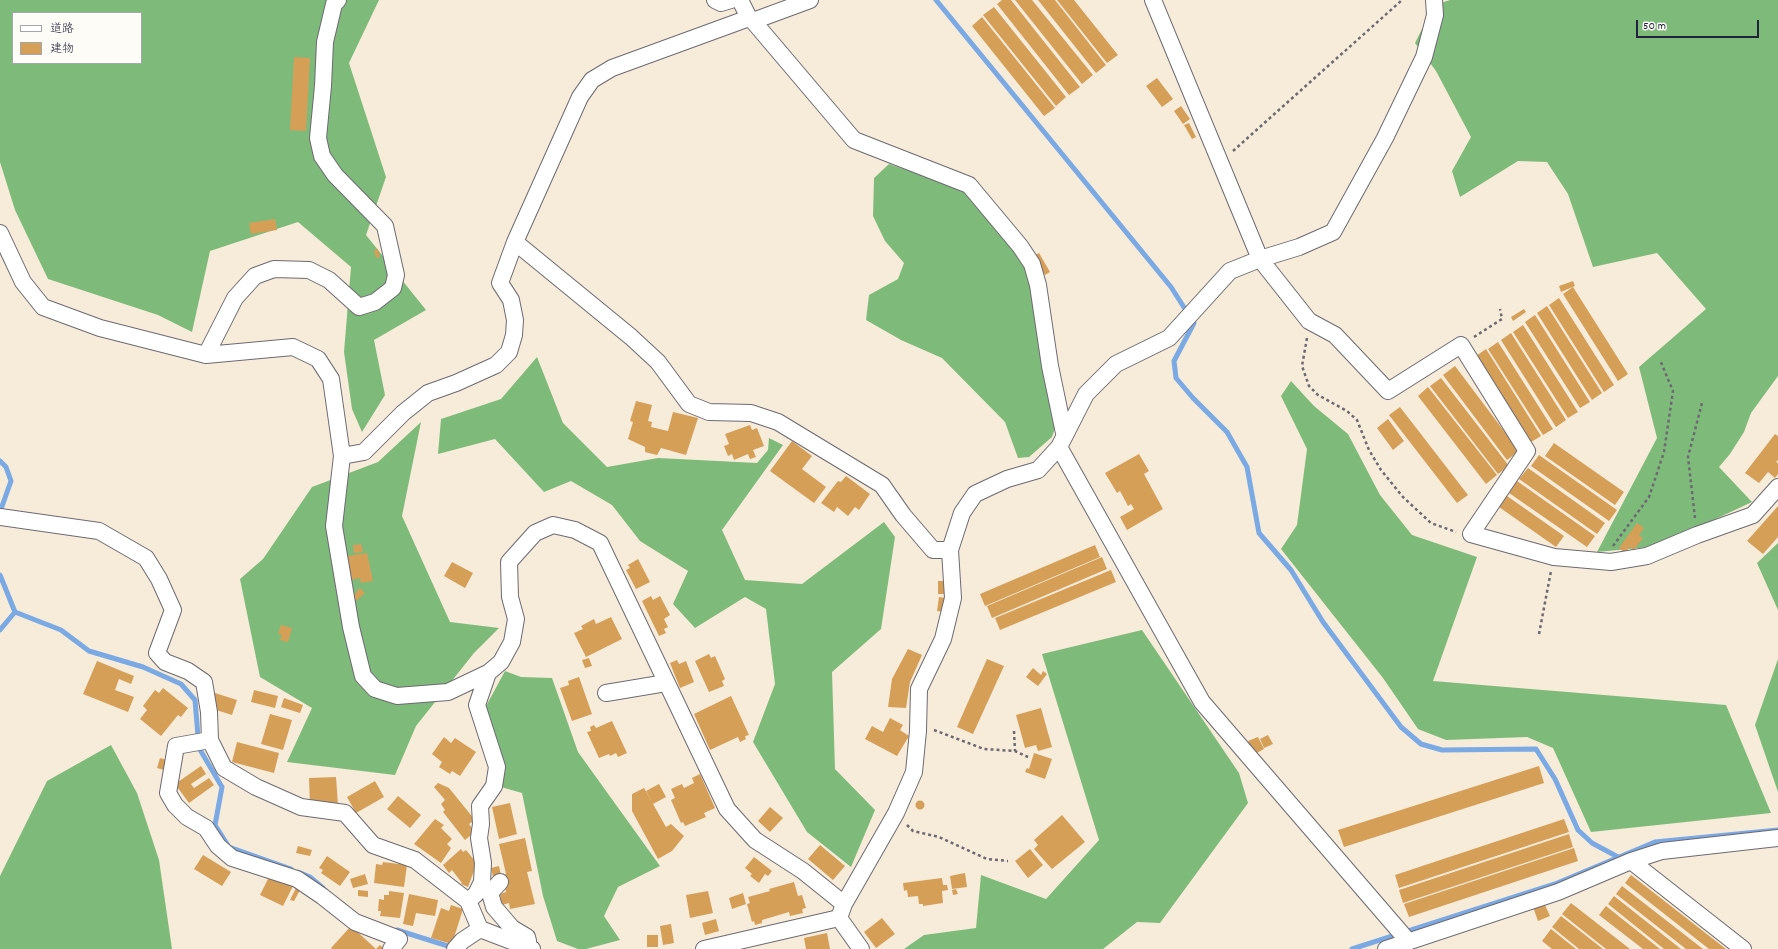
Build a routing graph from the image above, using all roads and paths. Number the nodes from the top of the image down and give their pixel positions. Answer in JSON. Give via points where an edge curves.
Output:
{"nodes":[{"id":1,"x":338,"y":0,"type":"edge"},
{"id":2,"x":715,"y":0,"type":"edge"},
{"id":3,"x":731,"y":0,"type":"edge"},
{"id":4,"x":740,"y":0,"type":"edge"},
{"id":5,"x":810,"y":0,"type":"edge"},
{"id":6,"x":1153,"y":0,"type":"edge"},
{"id":7,"x":1402,"y":0,"type":"edge"},
{"id":8,"x":1434,"y":0,"type":"edge"},
{"id":9,"x":751,"y":19,"type":"junction"},
{"id":10,"x":1220,"y":162,"type":"junction"},
{"id":11,"x":0,"y":233,"type":"edge"},
{"id":12,"x":515,"y":242,"type":"junction"},
{"id":13,"x":1260,"y":259,"type":"junction"},
{"id":14,"x":1500,"y":309,"type":"dead end"},
{"id":15,"x":1308,"y":321,"type":"junction"},
{"id":16,"x":1461,"y":345,"type":"junction"},
{"id":17,"x":206,"y":356,"type":"junction"},
{"id":18,"x":1660,"y":360,"type":"dead end"},
{"id":19,"x":1702,"y":403,"type":"dead end"},
{"id":20,"x":1062,"y":440,"type":"junction"},
{"id":21,"x":342,"y":456,"type":"junction"},
{"id":22,"x":1778,"y":487,"type":"edge"},
{"id":23,"x":0,"y":518,"type":"edge"},
{"id":24,"x":1471,"y":534,"type":"junction"},
{"id":25,"x":1697,"y":535,"type":"junction"},
{"id":26,"x":950,"y":550,"type":"junction"},
{"id":27,"x":1554,"y":557,"type":"junction"},
{"id":28,"x":1611,"y":562,"type":"junction"},
{"id":29,"x":1539,"y":634,"type":"dead end"},
{"id":30,"x":488,"y":674,"type":"junction"},
{"id":31,"x":666,"y":684,"type":"junction"},
{"id":32,"x":606,"y":693,"type":"dead end"},
{"id":33,"x":918,"y":724,"type":"junction"},
{"id":34,"x":1014,"y":731,"type":"dead end"},
{"id":35,"x":210,"y":740,"type":"junction"},
{"id":36,"x":1015,"y":751,"type":"junction"},
{"id":37,"x":1028,"y":757,"type":"dead end"},
{"id":38,"x":896,"y":814,"type":"junction"},
{"id":39,"x":1778,"y":838,"type":"edge"},
{"id":40,"x":1631,"y":860,"type":"junction"},
{"id":41,"x":1008,"y":861,"type":"dead end"},
{"id":42,"x":500,"y":882,"type":"dead end"},
{"id":43,"x":468,"y":901,"type":"junction"},
{"id":44,"x":842,"y":911,"type":"junction"},
{"id":45,"x":480,"y":929,"type":"junction"},
{"id":46,"x":1408,"y":942,"type":"junction"},
{"id":47,"x":530,"y":948,"type":"edge"},
{"id":48,"x":711,"y":948,"type":"edge"},
{"id":49,"x":391,"y":949,"type":"edge"},
{"id":50,"x":455,"y":949,"type":"edge"},
{"id":51,"x":861,"y":949,"type":"edge"},
{"id":52,"x":1386,"y":949,"type":"edge"},
{"id":53,"x":1743,"y":949,"type":"edge"}],
"edges":[{"from":1,"to":17,"type":"street","via":[[334,4],[324,42],[318,138],[322,156],[335,175],[385,226],[396,275],[393,288],[375,302],[359,307],[329,280],[309,270],[274,269],[255,276],[235,298]]},
{"from":2,"to":3,"type":"street","via":[[721,3]]},
{"from":4,"to":9,"type":"street"},
{"from":5,"to":9,"type":"street"},
{"from":6,"to":10,"type":"street"},
{"from":7,"to":10,"type":"path"},
{"from":8,"to":13,"type":"street","via":[[1435,15],[1424,57],[1385,138],[1333,232],[1299,247]]},
{"from":9,"to":12,"type":"street","via":[[612,68],[592,80],[580,97]]},
{"from":9,"to":20,"type":"street","via":[[854,140],[969,185],[1020,246],[1032,264],[1038,286]]},
{"from":10,"to":13,"type":"street"},
{"from":11,"to":17,"type":"street","via":[[23,282],[43,307],[100,328]]},
{"from":12,"to":21,"type":"street","via":[[500,283],[510,300],[515,320],[509,352],[496,365],[428,393],[403,413],[364,452]]},
{"from":12,"to":26,"type":"street","via":[[658,362],[689,404],[709,412],[751,413],[778,422],[882,485],[933,550]]},
{"from":13,"to":15,"type":"street"},
{"from":13,"to":20,"type":"street","via":[[1230,271],[1168,338],[1116,364],[1086,394]]},
{"from":14,"to":16,"type":"path","via":[[1502,319]]},
{"from":15,"to":16,"type":"street","via":[[1335,335],[1388,391]]},
{"from":15,"to":24,"type":"path","via":[[1302,366],[1309,386],[1318,395],[1358,420],[1369,450],[1403,498],[1431,522],[1453,532]]},
{"from":16,"to":24,"type":"street","via":[[1527,451]]},
{"from":17,"to":21,"type":"street","via":[[293,347],[318,359],[332,379]]},
{"from":18,"to":28,"type":"path","via":[[1673,391],[1664,452],[1649,497],[1612,548]]},
{"from":19,"to":25,"type":"path","via":[[1688,456]]},
{"from":20,"to":26,"type":"street","via":[[1038,470],[1007,479],[975,494],[962,513]]},
{"from":20,"to":46,"type":"street","via":[[1202,702]]},
{"from":21,"to":30,"type":"street","via":[[334,526],[362,676],[375,689],[397,696],[448,692]]},
{"from":22,"to":25,"type":"street","via":[[1754,515]]},
{"from":23,"to":35,"type":"street","via":[[99,531],[146,558],[173,610],[156,653],[165,662],[188,671],[204,682]]},
{"from":24,"to":27,"type":"street"},
{"from":25,"to":28,"type":"street","via":[[1646,556]]},
{"from":26,"to":33,"type":"street","via":[[953,598],[943,639],[919,688]]},
{"from":27,"to":28,"type":"street"},
{"from":27,"to":29,"type":"path"},
{"from":30,"to":31,"type":"street","via":[[501,662],[512,642],[516,619],[510,597],[509,562],[535,533],[553,524],[575,530],[600,543]]},
{"from":30,"to":43,"type":"street","via":[[476,705],[497,767],[494,786],[480,806],[482,882],[476,894]]},
{"from":31,"to":32,"type":"street"},
{"from":31,"to":44,"type":"street","via":[[727,808],[756,840],[803,871]]},
{"from":33,"to":36,"type":"path","via":[[984,749]]},
{"from":33,"to":38,"type":"street","via":[[914,772]]},
{"from":34,"to":36,"type":"path"},
{"from":35,"to":43,"type":"street","via":[[224,768],[256,787],[301,808],[345,813],[373,845],[415,860]]},
{"from":35,"to":49,"type":"street","via":[[176,746],[168,793],[175,805],[187,817],[206,828],[218,846],[232,858],[296,879],[355,922],[399,939]]},
{"from":36,"to":37,"type":"path"},
{"from":38,"to":41,"type":"path","via":[[913,831],[939,837],[987,859]]},
{"from":38,"to":44,"type":"street"},
{"from":39,"to":40,"type":"street","via":[[1662,851]]},
{"from":40,"to":46,"type":"street","via":[[1558,892]]},
{"from":40,"to":53,"type":"street"},
{"from":42,"to":47,"type":"street","via":[[490,894],[494,908],[512,928],[528,937]]},
{"from":43,"to":45,"type":"street"},
{"from":44,"to":48,"type":"street"},
{"from":44,"to":51,"type":"street"},
{"from":45,"to":47,"type":"street"},
{"from":45,"to":50,"type":"street"},
{"from":46,"to":52,"type":"street"}]}
